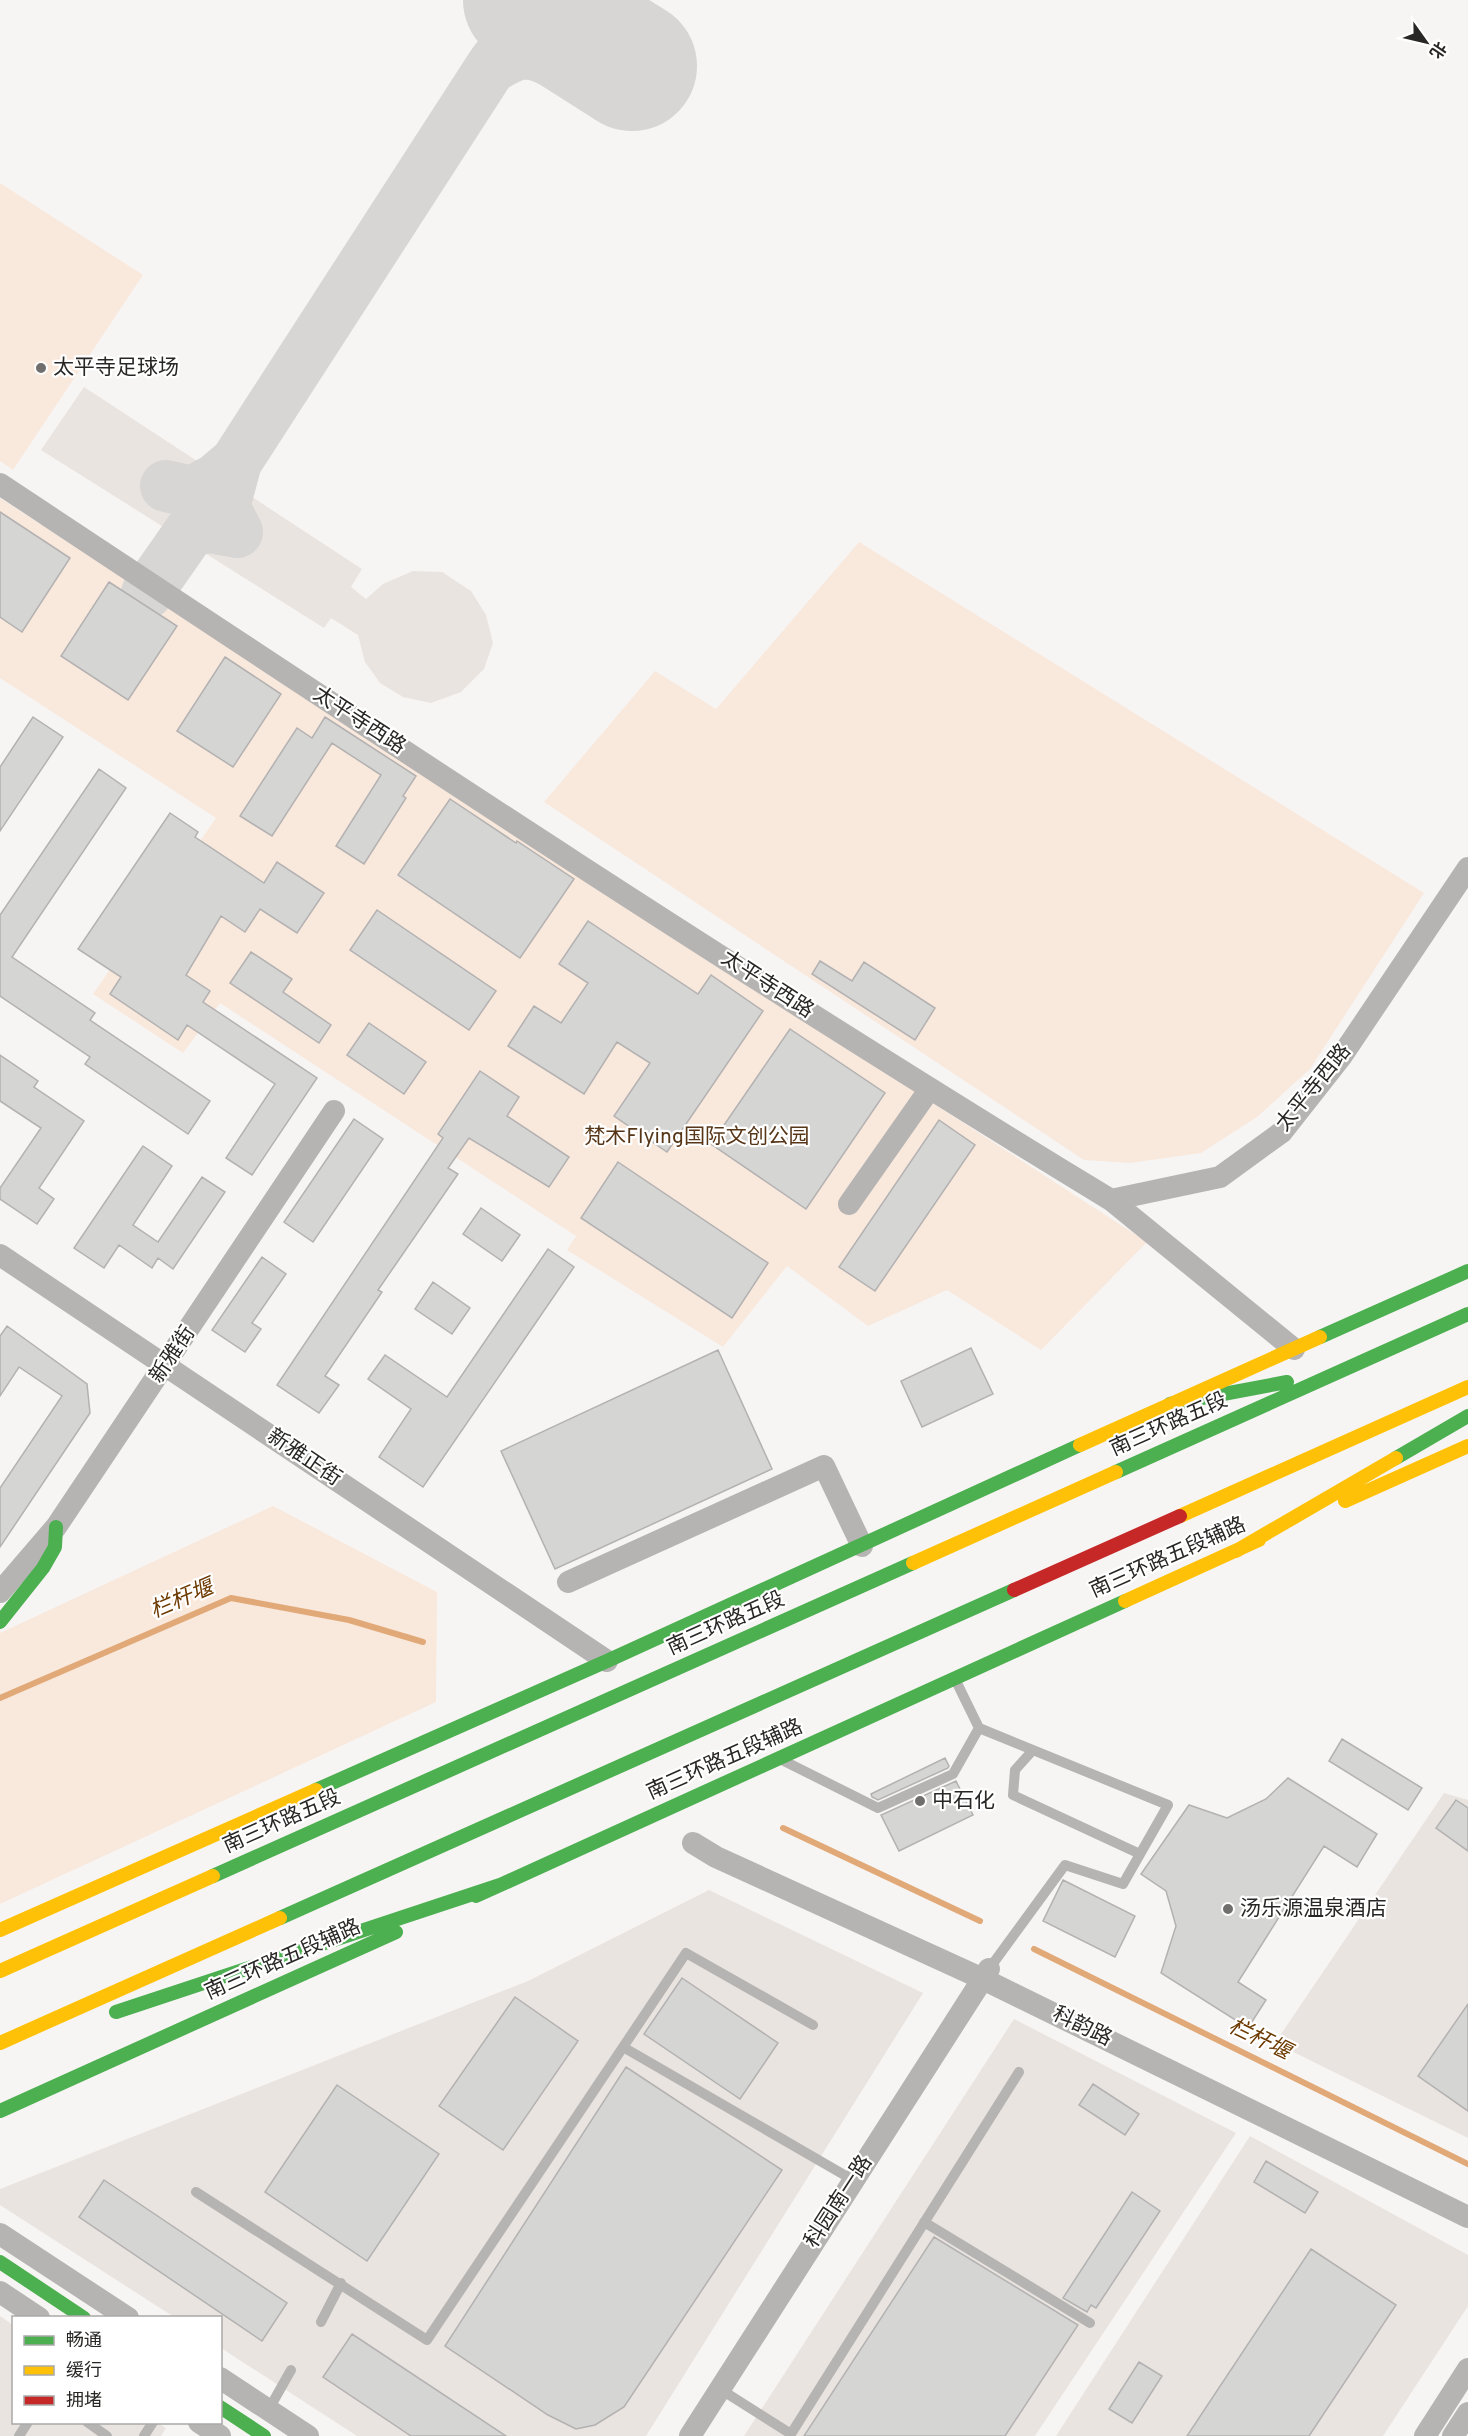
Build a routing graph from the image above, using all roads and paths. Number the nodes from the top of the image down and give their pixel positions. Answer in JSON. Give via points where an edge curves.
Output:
{"nodes":[{"id":1,"x":0,"y":484,"type":"edge"},
{"id":2,"x":1468,"y":868,"type":"edge"},
{"id":3,"x":929,"y":1090,"type":"junction"},
{"id":4,"x":334,"y":1111,"type":"dead end"},
{"id":5,"x":1111,"y":1200,"type":"junction"},
{"id":6,"x":849,"y":1204,"type":"dead end"},
{"id":7,"x":0,"y":1255,"type":"edge"},
{"id":8,"x":1468,"y":1271,"type":"edge"},
{"id":9,"x":1468,"y":1314,"type":"edge"},
{"id":10,"x":1294,"y":1349,"type":"junction"},
{"id":11,"x":166,"y":1365,"type":"junction"},
{"id":12,"x":1338,"y":1372,"type":"junction"},
{"id":13,"x":1468,"y":1387,"type":"edge"},
{"id":14,"x":1170,"y":1404,"type":"junction"},
{"id":15,"x":1468,"y":1416,"type":"edge"},
{"id":16,"x":1468,"y":1446,"type":"edge"},
{"id":17,"x":56,"y":1527,"type":"junction"},
{"id":18,"x":862,"y":1546,"type":"junction"},
{"id":19,"x":1236,"y":1551,"type":"junction"},
{"id":20,"x":568,"y":1582,"type":"dead end"},
{"id":21,"x":0,"y":1592,"type":"edge"},
{"id":22,"x":0,"y":1622,"type":"edge"},
{"id":23,"x":607,"y":1661,"type":"junction"},
{"id":24,"x":954,"y":1678,"type":"junction"},
{"id":25,"x":979,"y":1728,"type":"junction"},
{"id":26,"x":1033,"y":1750,"type":"junction"},
{"id":27,"x":779,"y":1758,"type":"junction"},
{"id":28,"x":693,"y":1843,"type":"dead end"},
{"id":29,"x":1140,"y":1854,"type":"junction"},
{"id":30,"x":500,"y":1885,"type":"junction"},
{"id":31,"x":0,"y":1930,"type":"edge"},
{"id":32,"x":0,"y":1971,"type":"edge"},
{"id":33,"x":986,"y":1974,"type":"junction"},
{"id":34,"x":102,"y":2016,"type":"dead end"},
{"id":35,"x":813,"y":2025,"type":"dead end"},
{"id":36,"x":68,"y":2028,"type":"dead end"},
{"id":37,"x":0,"y":2043,"type":"edge"},
{"id":38,"x":623,"y":2047,"type":"junction"},
{"id":39,"x":0,"y":2050,"type":"edge"},
{"id":40,"x":1019,"y":2072,"type":"dead end"},
{"id":41,"x":0,"y":2111,"type":"edge"},
{"id":42,"x":853,"y":2180,"type":"junction"},
{"id":43,"x":196,"y":2192,"type":"dead end"},
{"id":44,"x":1468,"y":2217,"type":"edge"},
{"id":45,"x":924,"y":2222,"type":"junction"},
{"id":46,"x":0,"y":2234,"type":"edge"},
{"id":47,"x":0,"y":2262,"type":"edge"},
{"id":48,"x":341,"y":2283,"type":"junction"},
{"id":49,"x":0,"y":2292,"type":"edge"},
{"id":50,"x":36,"y":2316,"type":"edge"},
{"id":51,"x":81,"y":2316,"type":"edge"},
{"id":52,"x":125,"y":2316,"type":"edge"},
{"id":53,"x":321,"y":2322,"type":"dead end"},
{"id":54,"x":1090,"y":2323,"type":"dead end"},
{"id":55,"x":1468,"y":2369,"type":"edge"},
{"id":56,"x":291,"y":2370,"type":"dead end"},
{"id":57,"x":222,"y":2379,"type":"edge"},
{"id":58,"x":720,"y":2389,"type":"junction"},
{"id":59,"x":222,"y":2408,"type":"edge"},
{"id":60,"x":269,"y":2409,"type":"junction"},
{"id":61,"x":1468,"y":2413,"type":"edge"},
{"id":62,"x":90,"y":2424,"type":"edge"},
{"id":63,"x":202,"y":2424,"type":"edge"},
{"id":64,"x":790,"y":2435,"type":"edge"},
{"id":65,"x":107,"y":2436,"type":"edge"},
{"id":66,"x":220,"y":2436,"type":"edge"},
{"id":67,"x":264,"y":2436,"type":"edge"},
{"id":68,"x":308,"y":2436,"type":"edge"},
{"id":69,"x":690,"y":2436,"type":"edge"},
{"id":70,"x":1425,"y":2436,"type":"edge"},
{"id":71,"x":1453,"y":2436,"type":"edge"}],
"edges":[{"from":1,"to":3,"type":"street","name":"太平寺西路"},
{"from":2,"to":5,"type":"street","name":"太平寺西路","via":[[1341,1057],[1282,1131],[1220,1177]]},
{"from":3,"to":5,"type":"street","name":"太平寺西路"},
{"from":3,"to":6,"type":"street"},
{"from":4,"to":11,"type":"street","name":"新雅街"},
{"from":5,"to":10,"type":"street"},
{"from":7,"to":11,"type":"street","name":"新雅正街"},
{"from":8,"to":10,"type":"main road"},
{"from":9,"to":12,"type":"main road","name":"南三环路五段"},
{"from":10,"to":14,"type":"main road"},
{"from":11,"to":17,"type":"street","name":"新雅街"},
{"from":11,"to":23,"type":"street","name":"新雅正街"},
{"from":12,"to":14,"type":"main road"},
{"from":12,"to":32,"type":"main road","name":"南三环路五段"},
{"from":13,"to":37,"type":"main road"},
{"from":14,"to":18,"type":"main road"},
{"from":15,"to":19,"type":"main road"},
{"from":16,"to":19,"type":"main road","name":"南三环路五段辅路"},
{"from":17,"to":21,"type":"street","name":"新雅街"},
{"from":17,"to":22,"type":"main road","via":[[55,1547],[43,1568]]},
{"from":18,"to":20,"type":"street","via":[[824,1466]]},
{"from":18,"to":23,"type":"main road"},
{"from":19,"to":24,"type":"main road","name":"南三环路五段辅路"},
{"from":23,"to":31,"type":"main road"},
{"from":24,"to":25,"type":"lane"},
{"from":24,"to":27,"type":"main road","name":"南三环路五段辅路"},
{"from":25,"to":26,"type":"lane"},
{"from":25,"to":27,"type":"lane","via":[[953,1774],[878,1808]]},
{"from":26,"to":29,"type":"lane","via":[[1015,1770],[1013,1796]]},
{"from":26,"to":29,"type":"lane","via":[[1168,1805]]},
{"from":27,"to":30,"type":"main road","name":"南三环路五段辅路"},
{"from":28,"to":33,"type":"street","name":"科韵路","via":[[716,1857]]},
{"from":29,"to":33,"type":"lane","via":[[1123,1884],[1065,1865]]},
{"from":30,"to":34,"type":"main road"},
{"from":30,"to":41,"type":"main road","name":"南三环路五段辅路"},
{"from":33,"to":42,"type":"street","name":"科园南一路"},
{"from":33,"to":44,"type":"street","name":"科韵路"},
{"from":35,"to":38,"type":"lane","via":[[686,1953]]},
{"from":36,"to":39,"type":"main road"},
{"from":38,"to":42,"type":"lane"},
{"from":38,"to":48,"type":"lane","via":[[427,2340]]},
{"from":40,"to":45,"type":"lane"},
{"from":42,"to":58,"type":"street","name":"科园南一路"},
{"from":43,"to":48,"type":"lane"},
{"from":45,"to":54,"type":"lane"},
{"from":45,"to":64,"type":"lane"},
{"from":46,"to":52,"type":"street"},
{"from":47,"to":51,"type":"main road"},
{"from":48,"to":53,"type":"lane"},
{"from":49,"to":50,"type":"street"},
{"from":55,"to":70,"type":"street"},
{"from":56,"to":60,"type":"lane"},
{"from":57,"to":60,"type":"street"},
{"from":58,"to":64,"type":"lane"},
{"from":58,"to":69,"type":"street","name":"科园南一路"},
{"from":59,"to":67,"type":"main road"},
{"from":60,"to":68,"type":"street"},
{"from":61,"to":71,"type":"street"},
{"from":62,"to":65,"type":"lane"},
{"from":63,"to":66,"type":"street"}]}
